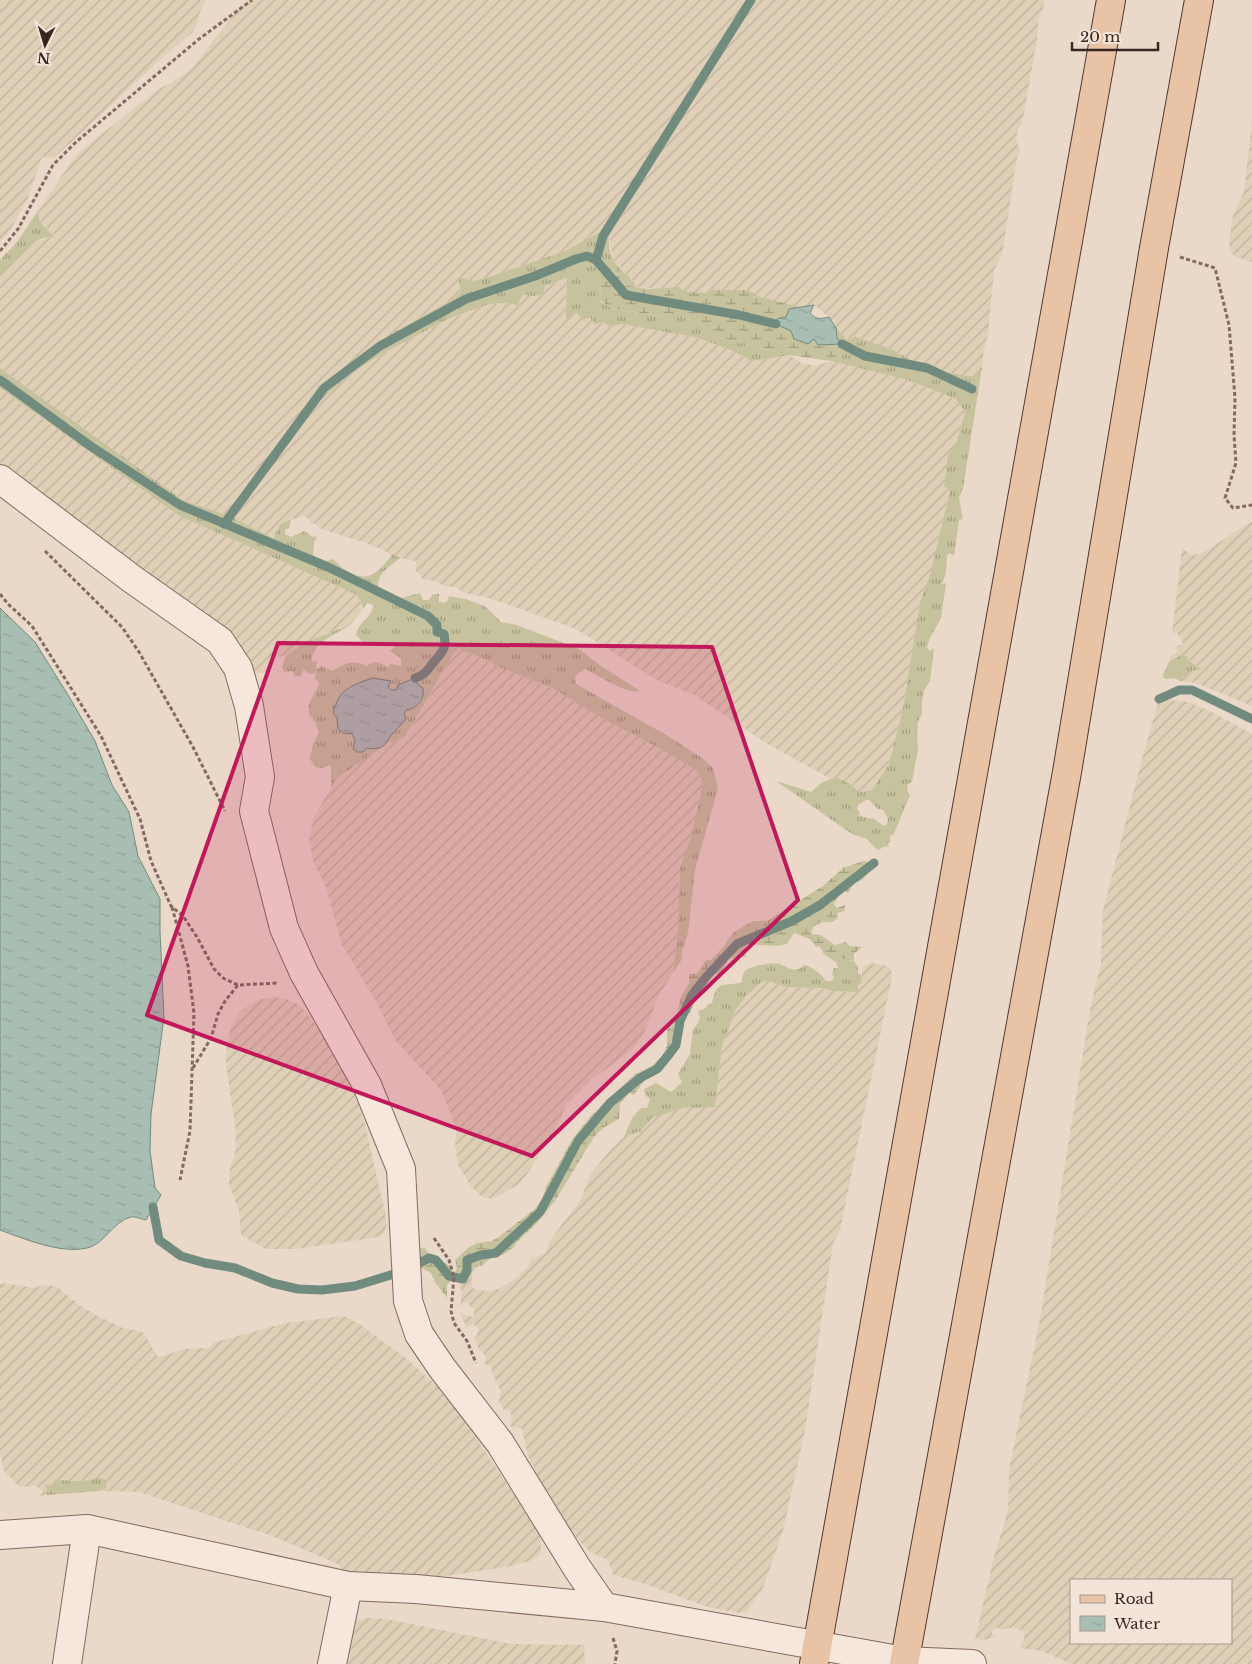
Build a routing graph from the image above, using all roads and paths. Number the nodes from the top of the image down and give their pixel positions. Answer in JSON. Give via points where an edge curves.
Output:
{"nodes":[{"id":1,"x":252,"y":0,"type":"edge"},
{"id":2,"x":1111,"y":0,"type":"edge"},
{"id":3,"x":1199,"y":0,"type":"edge"},
{"id":4,"x":1154,"y":248,"type":"junction"},
{"id":5,"x":0,"y":252,"type":"edge"},
{"id":6,"x":0,"y":479,"type":"edge"},
{"id":7,"x":1252,"y":505,"type":"edge"},
{"id":8,"x":44,"y":550,"type":"dead end"},
{"id":9,"x":0,"y":594,"type":"edge"},
{"id":10,"x":228,"y":816,"type":"dead end"},
{"id":11,"x":171,"y":906,"type":"junction"},
{"id":12,"x":284,"y":985,"type":"dead end"},
{"id":13,"x":238,"y":986,"type":"junction"},
{"id":14,"x":193,"y":1069,"type":"junction"},
{"id":15,"x":180,"y":1180,"type":"dead end"},
{"id":16,"x":434,"y":1236,"type":"dead end"},
{"id":17,"x":478,"y":1366,"type":"dead end"},
{"id":18,"x":87,"y":1529,"type":"junction"},
{"id":19,"x":0,"y":1535,"type":"edge"},
{"id":20,"x":348,"y":1586,"type":"junction"},
{"id":21,"x":604,"y":1607,"type":"junction"},
{"id":22,"x":816,"y":1654,"type":"edge"},
{"id":23,"x":904,"y":1662,"type":"edge"},
{"id":24,"x":67,"y":1664,"type":"edge"},
{"id":25,"x":332,"y":1664,"type":"edge"},
{"id":26,"x":972,"y":1664,"type":"edge"}],
"edges":[{"from":1,"to":5,"type":"path","via":[[199,39],[53,165],[18,229]]},
{"from":2,"to":22,"type":"main road"},
{"from":3,"to":4,"type":"main road"},
{"from":4,"to":7,"type":"path","via":[[1215,268],[1229,325],[1235,398],[1236,463],[1225,498],[1233,508]]},
{"from":4,"to":23,"type":"main road","via":[[1067,772]]},
{"from":6,"to":21,"type":"street","via":[[220,641],[238,668],[249,706],[260,777],[254,811],[284,928],[304,973],[367,1085],[401,1169],[408,1301],[419,1334],[500,1443]]},
{"from":8,"to":10,"type":"path","via":[[122,626],[193,747]]},
{"from":9,"to":11,"type":"path","via":[[32,626],[101,736],[140,819],[151,860]]},
{"from":11,"to":13,"type":"path","via":[[183,916],[214,969]]},
{"from":11,"to":14,"type":"path","via":[[189,975],[194,1013]]},
{"from":12,"to":13,"type":"path"},
{"from":13,"to":14,"type":"path","via":[[225,1001],[206,1049]]},
{"from":14,"to":15,"type":"path","via":[[190,1131]]},
{"from":16,"to":17,"type":"path","via":[[449,1260],[454,1277],[451,1310],[454,1323],[467,1341]]},
{"from":18,"to":19,"type":"street"},
{"from":18,"to":20,"type":"street"},
{"from":18,"to":24,"type":"street"},
{"from":20,"to":21,"type":"street","via":[[416,1589]]},
{"from":20,"to":25,"type":"street"},
{"from":21,"to":22,"type":"street"},
{"from":22,"to":23,"type":"street"},
{"from":23,"to":26,"type":"street"}]}
